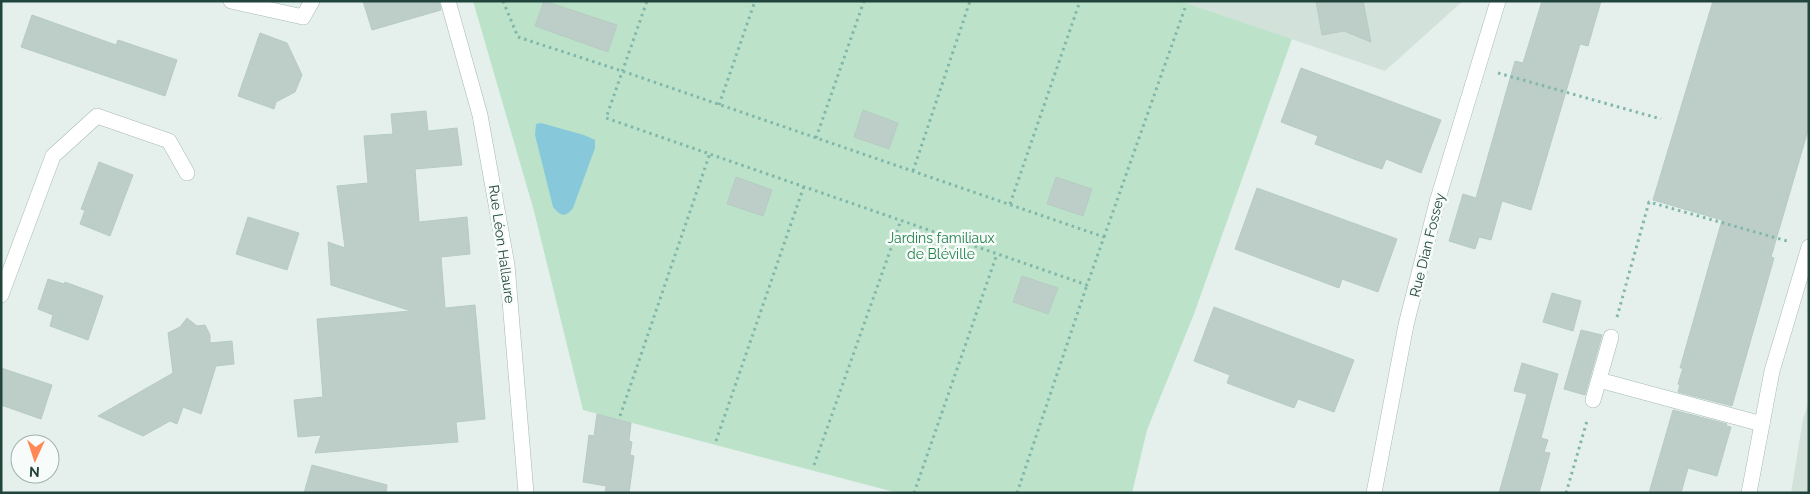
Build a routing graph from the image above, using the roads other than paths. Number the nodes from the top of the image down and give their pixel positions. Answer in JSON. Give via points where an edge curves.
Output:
{"nodes":[{"id":1,"x":231,"y":1,"type":"edge"},
{"id":2,"x":312,"y":1,"type":"edge"},
{"id":3,"x":448,"y":1,"type":"edge"},
{"id":4,"x":1498,"y":1,"type":"edge"},
{"id":5,"x":187,"y":173,"type":"dead end"},
{"id":6,"x":1809,"y":247,"type":"edge"},
{"id":7,"x":1,"y":295,"type":"edge"},
{"id":8,"x":1611,"y":337,"type":"road end"},
{"id":9,"x":1599,"y":380,"type":"junction"},
{"id":10,"x":1593,"y":400,"type":"road end"},
{"id":11,"x":1762,"y":424,"type":"junction"},
{"id":12,"x":526,"y":493,"type":"edge"},
{"id":13,"x":1374,"y":493,"type":"edge"},
{"id":14,"x":1749,"y":493,"type":"edge"}],
"edges":[{"from":1,"to":2,"type":"street","via":[[303,17]]},
{"from":3,"to":12,"type":"street","name":"Rue Léon Hallaure","via":[[480,114],[507,264]]},
{"from":4,"to":13,"type":"street","name":"Rue Dian Fossey","via":[[1437,202],[1406,324]]},
{"from":5,"to":7,"type":"street","via":[[169,141],[98,116],[52,156]]},
{"from":6,"to":11,"type":"street","via":[[1772,371]]},
{"from":8,"to":9,"type":"street"},
{"from":9,"to":10,"type":"street"},
{"from":9,"to":11,"type":"street"},
{"from":11,"to":14,"type":"street"}]}
